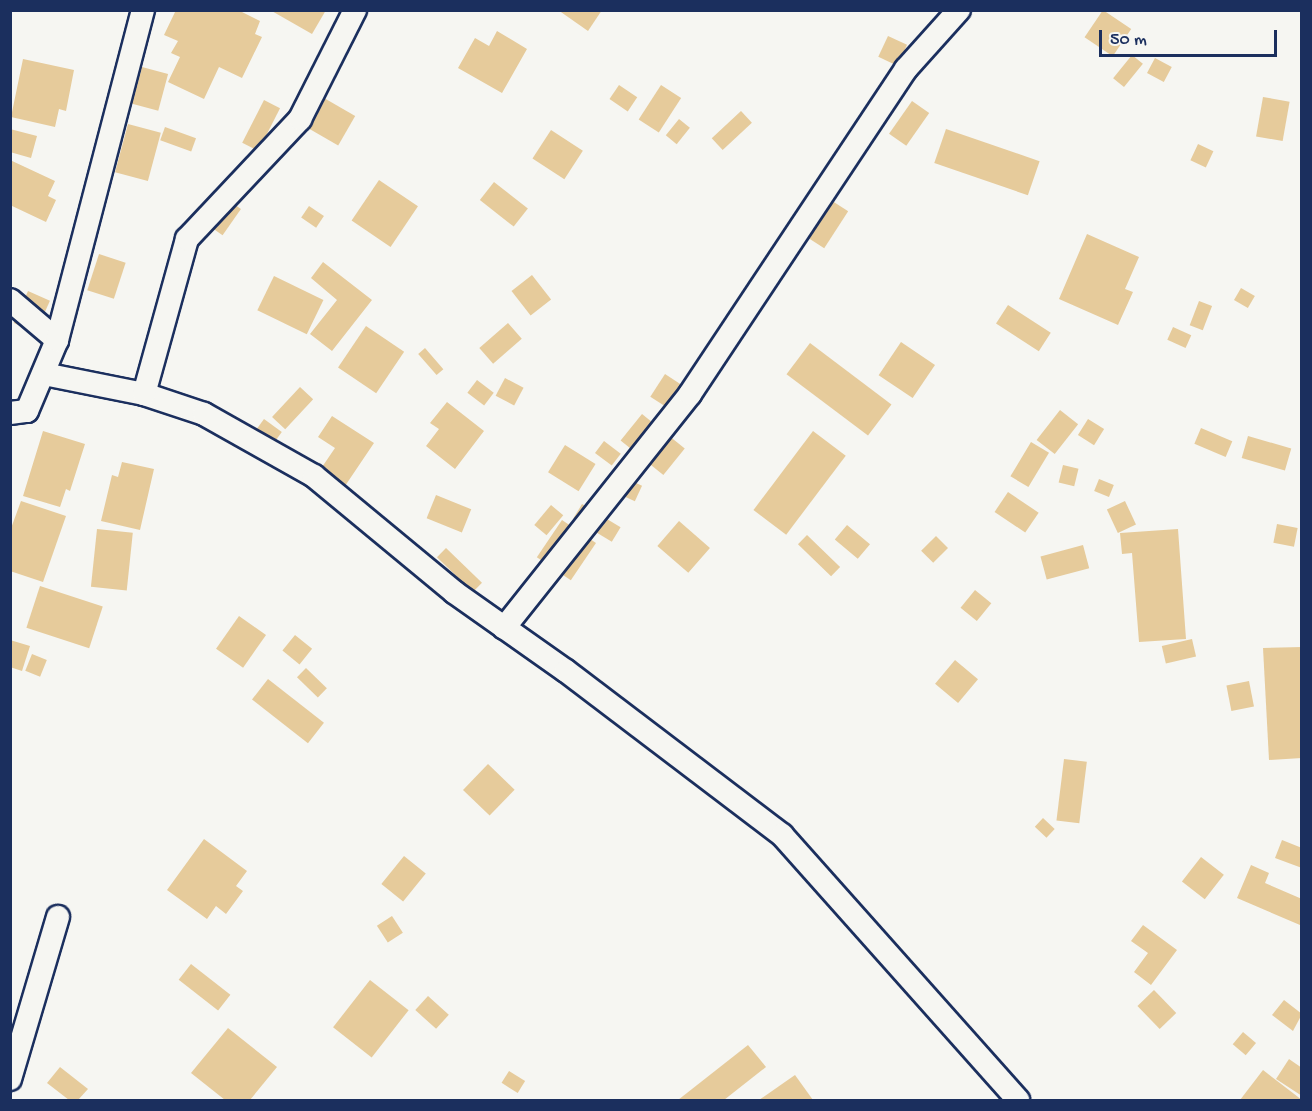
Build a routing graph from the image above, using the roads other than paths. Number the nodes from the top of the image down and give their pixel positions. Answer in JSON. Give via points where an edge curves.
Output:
{"nodes":[{"id":1,"x":143,"y":10,"type":"edge"},
{"id":2,"x":355,"y":10,"type":"edge"},
{"id":3,"x":959,"y":10,"type":"edge"},
{"id":4,"x":10,"y":300,"type":"edge"},
{"id":5,"x":57,"y":340,"type":"junction"},
{"id":6,"x":44,"y":374,"type":"junction"},
{"id":7,"x":144,"y":394,"type":"junction"},
{"id":8,"x":10,"y":413,"type":"edge"},
{"id":9,"x":504,"y":628,"type":"junction"},
{"id":10,"x":58,"y":917,"type":"dead end"},
{"id":11,"x":10,"y":1079,"type":"edge"},
{"id":12,"x":1018,"y":1101,"type":"edge"}],
"edges":[{"from":1,"to":5,"type":"street"},
{"from":2,"to":7,"type":"street","via":[[300,119],[187,239]]},
{"from":3,"to":9,"type":"street","via":[[906,69],[690,394]]},
{"from":4,"to":5,"type":"street"},
{"from":5,"to":6,"type":"street"},
{"from":6,"to":7,"type":"street"},
{"from":6,"to":8,"type":"street","via":[[27,411]]},
{"from":7,"to":9,"type":"street","via":[[204,414],[314,476],[454,592]]},
{"from":9,"to":12,"type":"street","via":[[782,835]]},
{"from":10,"to":11,"type":"street"}]}
